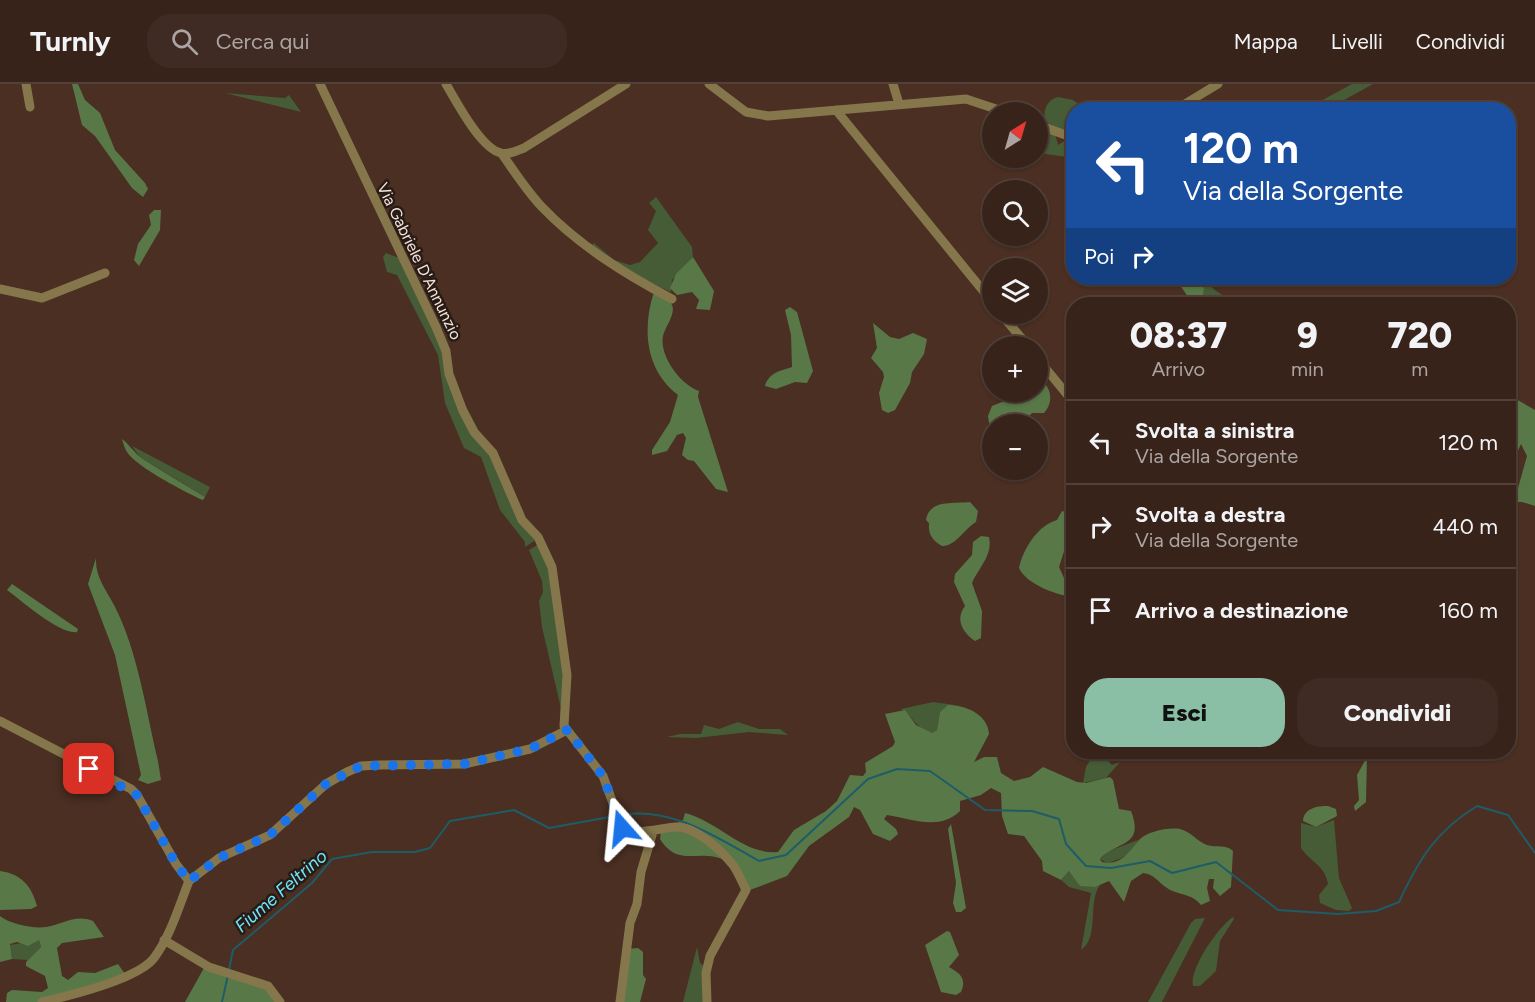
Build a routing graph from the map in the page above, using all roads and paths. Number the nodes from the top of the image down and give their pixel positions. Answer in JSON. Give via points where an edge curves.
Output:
{"nodes":[{"id":1,"x":26,"y":84,"type":"edge"},
{"id":2,"x":320,"y":84,"type":"edge"},
{"id":3,"x":446,"y":84,"type":"edge"},
{"id":4,"x":626,"y":84,"type":"edge"},
{"id":5,"x":709,"y":84,"type":"edge"},
{"id":6,"x":893,"y":84,"type":"edge"},
{"id":7,"x":1218,"y":84,"type":"edge"},
{"id":8,"x":1188,"y":102,"type":"edge"},
{"id":9,"x":899,"y":104,"type":"junction"},
{"id":10,"x":982,"y":104,"type":"edge"},
{"id":11,"x":30,"y":107,"type":"dead end"},
{"id":12,"x":836,"y":110,"type":"junction"},
{"id":13,"x":1048,"y":129,"type":"edge"},
{"id":14,"x":1066,"y":135,"type":"edge"},
{"id":15,"x":502,"y":154,"type":"junction"},
{"id":16,"x":105,"y":273,"type":"dead end"},
{"id":17,"x":0,"y":289,"type":"edge"},
{"id":18,"x":982,"y":289,"type":"edge"},
{"id":19,"x":672,"y":299,"type":"dead end"},
{"id":20,"x":1009,"y":324,"type":"edge"},
{"id":21,"x":1020,"y":336,"type":"edge"},
{"id":22,"x":1048,"y":371,"type":"edge"},
{"id":23,"x":1066,"y":393,"type":"edge"},
{"id":24,"x":0,"y":721,"type":"edge"},
{"id":25,"x":567,"y":730,"type":"junction"},
{"id":26,"x":653,"y":832,"type":"junction"},
{"id":27,"x":189,"y":881,"type":"junction"},
{"id":28,"x":164,"y":940,"type":"junction"},
{"id":29,"x":42,"y":1002,"type":"edge"},
{"id":30,"x":280,"y":1002,"type":"edge"},
{"id":31,"x":620,"y":1002,"type":"edge"},
{"id":32,"x":707,"y":1002,"type":"edge"}],
"edges":[{"from":1,"to":11,"type":"street"},
{"from":2,"to":25,"type":"street","name":"Via Gabriele D'Annunzio","via":[[436,327],[463,411],[474,432],[493,453],[522,519],[538,537],[552,567],[567,675]]},
{"from":3,"to":15,"type":"street","via":[[482,137]]},
{"from":4,"to":15,"type":"street","via":[[524,148]]},
{"from":5,"to":12,"type":"street","via":[[746,112],[755,114]]},
{"from":6,"to":9,"type":"street"},
{"from":7,"to":8,"type":"street"},
{"from":9,"to":10,"type":"street","via":[[966,99]]},
{"from":9,"to":12,"type":"street"},
{"from":12,"to":18,"type":"street"},
{"from":13,"to":14,"type":"street"},
{"from":15,"to":19,"type":"street","via":[[538,204],[566,231],[633,279]]},
{"from":16,"to":17,"type":"street","via":[[42,298]]},
{"from":20,"to":21,"type":"street"},
{"from":22,"to":23,"type":"street"},
{"from":24,"to":27,"type":"street","via":[[131,789]]},
{"from":25,"to":26,"type":"street","via":[[603,776],[622,828]]},
{"from":25,"to":27,"type":"street","via":[[530,749],[464,764],[361,766],[326,784],[270,835],[219,858]]},
{"from":26,"to":31,"type":"street","via":[[630,923]]},
{"from":26,"to":32,"type":"street","via":[[678,826],[695,832],[734,866],[747,891],[710,956]]},
{"from":27,"to":28,"type":"street"},
{"from":28,"to":29,"type":"street","via":[[145,966],[74,994]]},
{"from":28,"to":30,"type":"street","via":[[209,968],[268,986]]}]}
